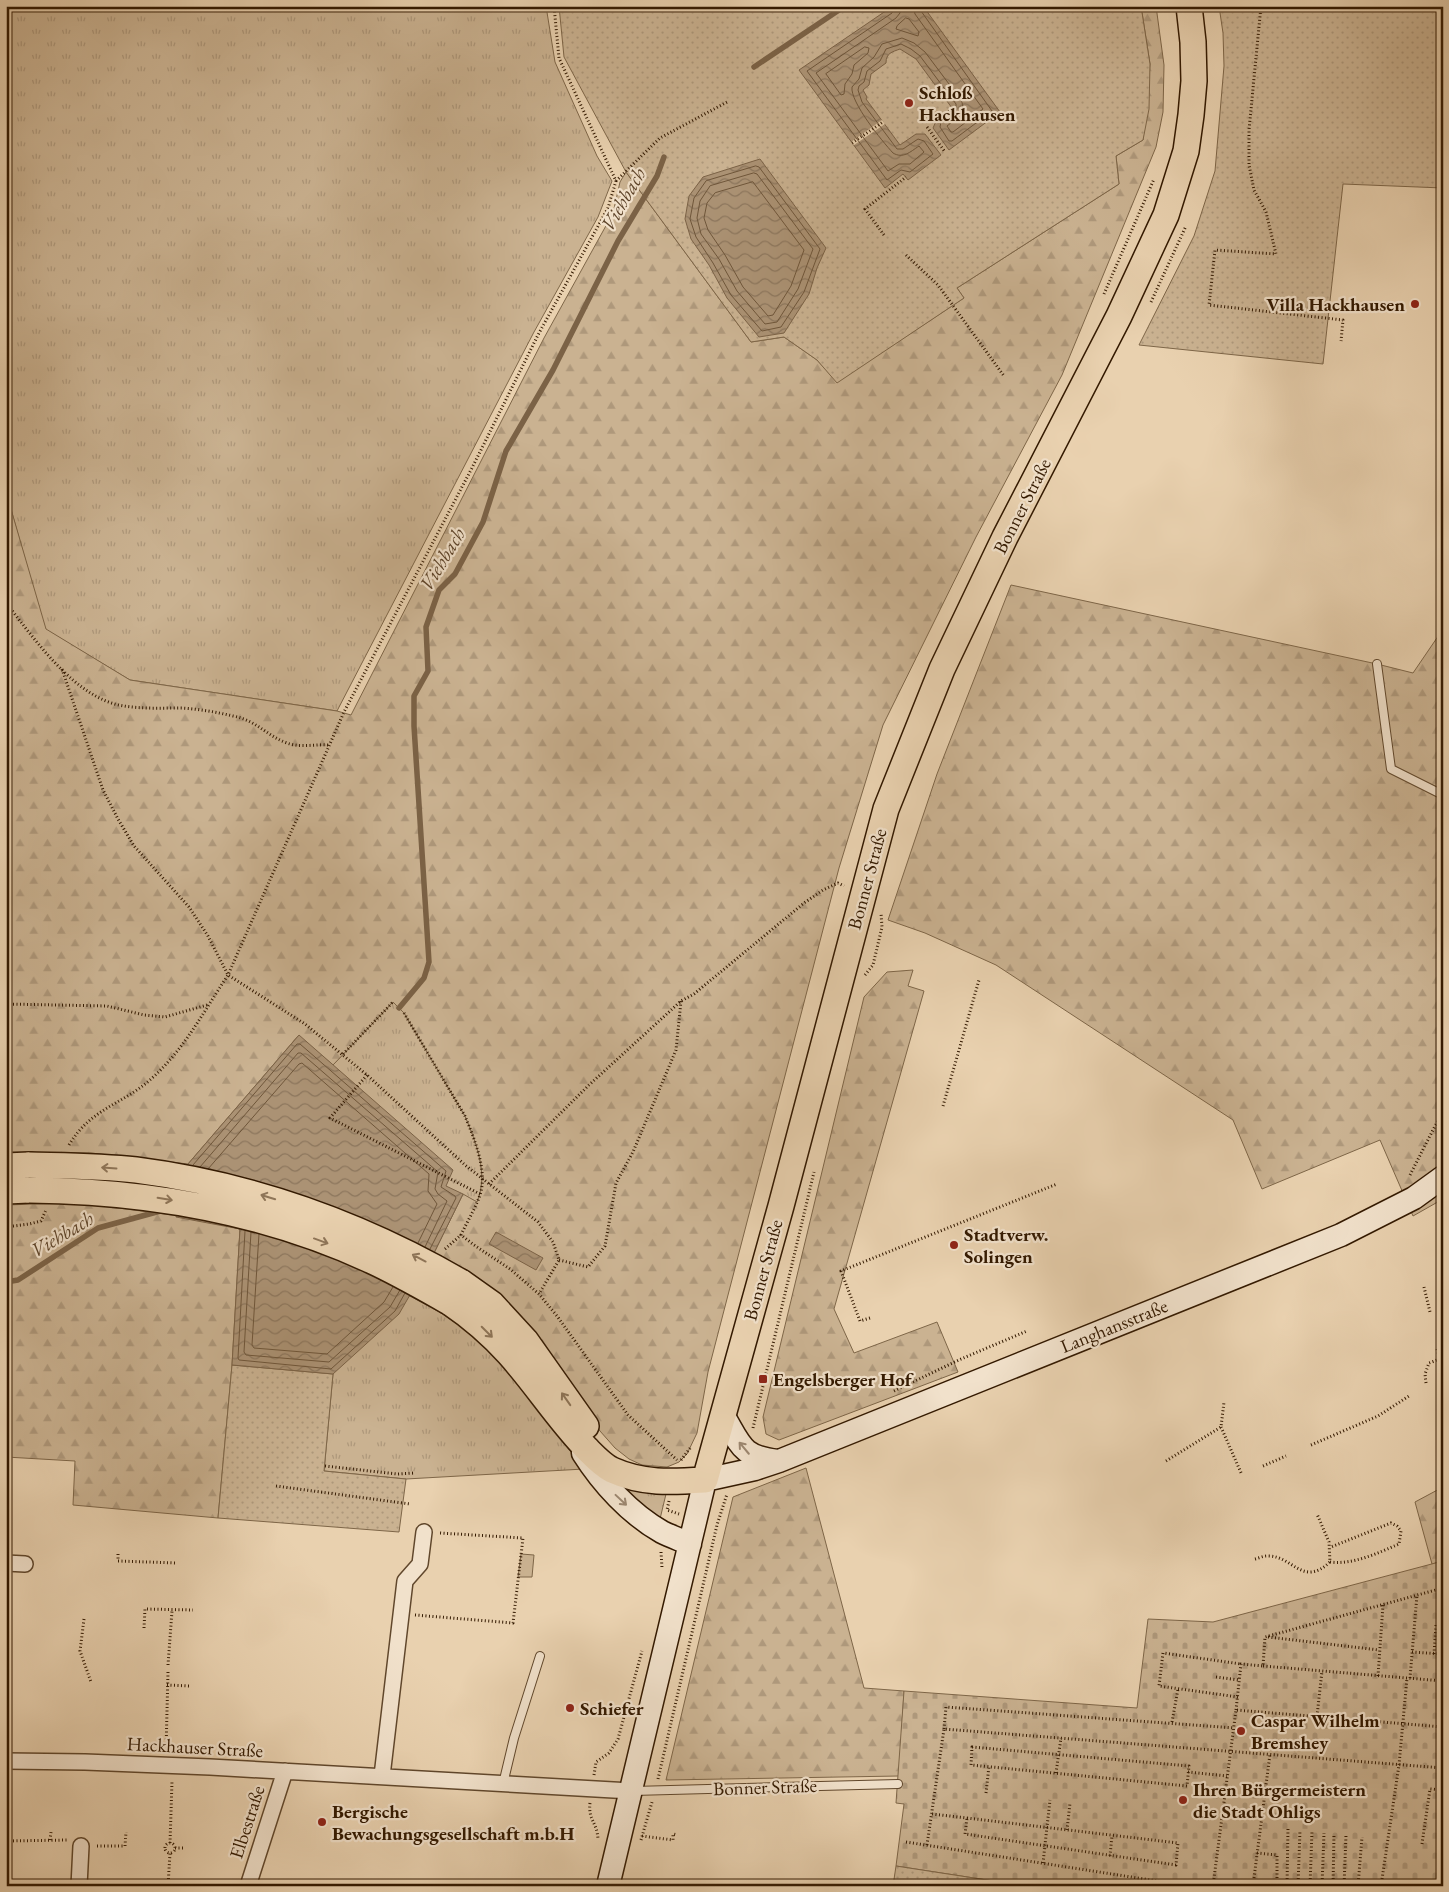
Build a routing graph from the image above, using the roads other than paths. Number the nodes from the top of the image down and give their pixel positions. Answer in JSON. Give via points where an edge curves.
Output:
{"nodes":[{"id":1,"x":1189,"y":6,"type":"edge"},
{"id":2,"x":1377,"y":664,"type":"dead end"},
{"id":3,"x":1443,"y":795,"type":"edge"},
{"id":4,"x":18,"y":1166,"type":"edge"},
{"id":5,"x":1443,"y":1177,"type":"edge"},
{"id":6,"x":27,"y":1195,"type":"edge"},
{"id":7,"x":455,"y":1292,"type":"junction"},
{"id":8,"x":723,"y":1415,"type":"junction"},
{"id":9,"x":571,"y":1433,"type":"junction"},
{"id":10,"x":779,"y":1462,"type":"junction"},
{"id":11,"x":630,"y":1477,"type":"junction"},
{"id":12,"x":705,"y":1480,"type":"junction"},
{"id":13,"x":424,"y":1532,"type":"road end"},
{"id":14,"x":690,"y":1544,"type":"junction"},
{"id":15,"x":6,"y":1563,"type":"edge"},
{"id":16,"x":25,"y":1564,"type":"dead end"},
{"id":17,"x":540,"y":1656,"type":"dead end"},
{"id":18,"x":6,"y":1761,"type":"edge"},
{"id":19,"x":285,"y":1771,"type":"junction"},
{"id":20,"x":382,"y":1776,"type":"junction"},
{"id":21,"x":503,"y":1784,"type":"junction"},
{"id":22,"x":898,"y":1784,"type":"dead end"},
{"id":23,"x":631,"y":1791,"type":"junction"},
{"id":24,"x":81,"y":1846,"type":"road end"},
{"id":25,"x":79,"y":1886,"type":"edge"},
{"id":26,"x":248,"y":1886,"type":"edge"},
{"id":27,"x":608,"y":1886,"type":"edge"}],
"edges":[{"from":1,"to":8,"type":"main road","name":"Bonner Straße","via":[[1194,81],[1191,115],[1186,151],[1166,215],[1119,316],[1005,537],[942,669],[886,809]]},
{"from":2,"to":3,"type":"lane","via":[[1391,769]]},
{"from":7,"to":4,"type":"main road","one_way":true,"bridge":true,"via":[[394,1245],[262,1195],[135,1170]]},
{"from":5,"to":10,"type":"street","name":"Langhansstraße","via":[[1414,1198],[1341,1234]]},
{"from":6,"to":7,"type":"main road","one_way":true,"bridge":true,"via":[[84,1190],[165,1199],[218,1210],[328,1243]]},
{"from":7,"to":9,"type":"main road","one_way":true},
{"from":11,"to":7,"type":"main road","one_way":true,"via":[[592,1434],[526,1341],[492,1304]]},
{"from":10,"to":8,"type":"street","one_way":true,"via":[[761,1460],[744,1450]]},
{"from":8,"to":12,"type":"main road","name":"Bonner Straße"},
{"from":9,"to":11,"type":"main road","via":[[610,1469]]},
{"from":9,"to":14,"type":"street","one_way":true,"via":[[611,1490],[661,1532]]},
{"from":10,"to":12,"type":"street","name":"Langhansstraße"},
{"from":11,"to":12,"type":"main road","via":[[662,1482]]},
{"from":12,"to":14,"type":"street","name":"Bonner Straße"},
{"from":13,"to":20,"type":"street","via":[[420,1564],[405,1581]]},
{"from":14,"to":23,"type":"street","name":"Bonner Straße"},
{"from":15,"to":16,"type":"street"},
{"from":17,"to":21,"type":"lane"},
{"from":18,"to":19,"type":"street","name":"Hackhauser Straße"},
{"from":19,"to":20,"type":"street","name":"Hackhauser Straße"},
{"from":19,"to":26,"type":"street","name":"Elbestraße"},
{"from":20,"to":21,"type":"street","name":"Hackhauser Straße"},
{"from":21,"to":23,"type":"street","name":"Hackhauser Straße"},
{"from":22,"to":23,"type":"lane","name":"Bonner Straße"},
{"from":23,"to":27,"type":"street","name":"Bonner Straße"},
{"from":24,"to":25,"type":"street"}]}
